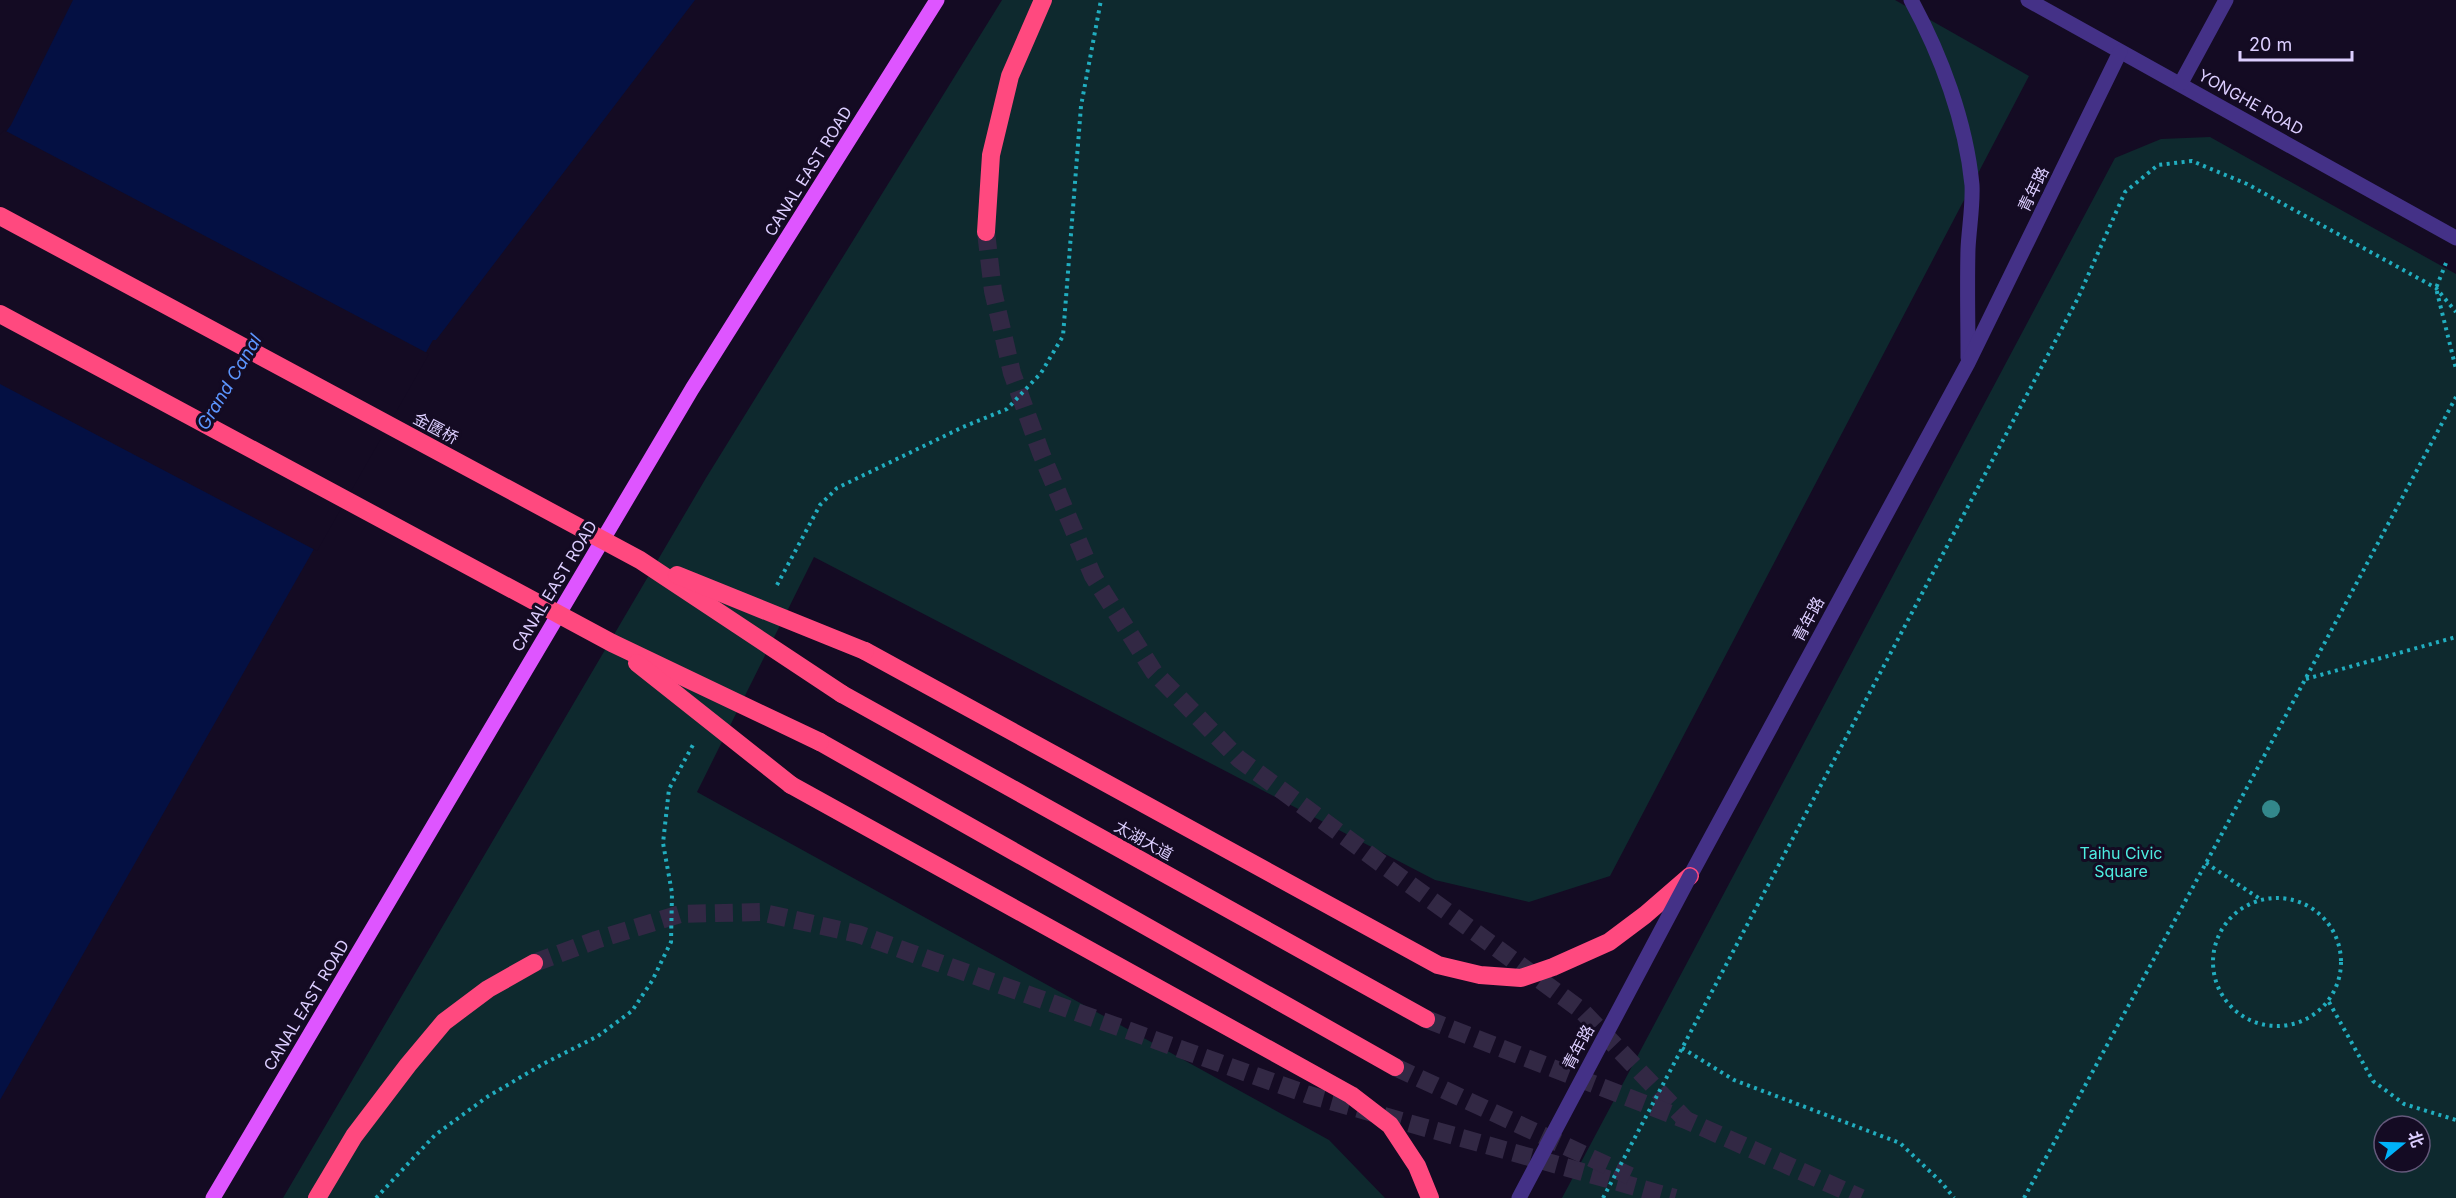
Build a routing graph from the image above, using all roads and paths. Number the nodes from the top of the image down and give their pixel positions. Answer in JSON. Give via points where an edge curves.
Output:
{"nodes":[{"id":1,"x":937,"y":0,"type":"edge"},
{"id":2,"x":1043,"y":0,"type":"edge"},
{"id":3,"x":1911,"y":0,"type":"edge"},
{"id":4,"x":2028,"y":0,"type":"edge"},
{"id":5,"x":2226,"y":0,"type":"edge"},
{"id":6,"x":2120,"y":52,"type":"junction"},
{"id":7,"x":2181,"y":83,"type":"junction"},
{"id":8,"x":0,"y":216,"type":"edge"},
{"id":9,"x":986,"y":232,"type":"tunnel mouth"},
{"id":10,"x":2456,"y":238,"type":"edge"},
{"id":11,"x":2436,"y":288,"type":"junction"},
{"id":12,"x":2456,"y":312,"type":"edge"},
{"id":13,"x":0,"y":314,"type":"edge"},
{"id":14,"x":1968,"y":363,"type":"junction"},
{"id":15,"x":2456,"y":369,"type":"edge"},
{"id":16,"x":2456,"y":397,"type":"edge"},
{"id":17,"x":640,"y":560,"type":"junction"},
{"id":18,"x":2456,"y":638,"type":"edge"},
{"id":19,"x":612,"y":643,"type":"junction"},
{"id":20,"x":2305,"y":680,"type":"junction"},
{"id":21,"x":842,"y":694,"type":"joint"},
{"id":22,"x":2206,"y":863,"type":"junction"},
{"id":23,"x":1690,"y":876,"type":"junction"},
{"id":24,"x":2260,"y":899,"type":"junction"},
{"id":25,"x":534,"y":963,"type":"tunnel mouth"},
{"id":26,"x":2329,"y":1002,"type":"junction"},
{"id":27,"x":1426,"y":1019,"type":"tunnel mouth"},
{"id":28,"x":1682,"y":1048,"type":"junction"},
{"id":29,"x":1395,"y":1066,"type":"tunnel mouth"},
{"id":30,"x":2456,"y":1120,"type":"edge"},
{"id":31,"x":213,"y":1198,"type":"edge"},
{"id":32,"x":317,"y":1198,"type":"edge"},
{"id":33,"x":1430,"y":1198,"type":"edge"},
{"id":34,"x":1519,"y":1198,"type":"edge"},
{"id":35,"x":1603,"y":1198,"type":"edge"},
{"id":36,"x":1954,"y":1198,"type":"edge"},
{"id":37,"x":2024,"y":1198,"type":"edge"}],
"edges":[{"from":1,"to":31,"type":"main road","name":"CANAL EAST ROAD","via":[[692,389]]},
{"from":2,"to":9,"type":"highway","via":[[1010,76],[991,155]]},
{"from":3,"to":14,"type":"street","via":[[1945,76],[1962,130],[1972,186]]},
{"from":4,"to":6,"type":"street","name":"YONGHE ROAD"},
{"from":5,"to":7,"type":"street"},
{"from":6,"to":7,"type":"street","name":"YONGHE ROAD"},
{"from":6,"to":14,"type":"street","name":"青年路"},
{"from":7,"to":10,"type":"street","name":"YONGHE ROAD"},
{"from":8,"to":17,"type":"highway","name":"金匮桥","bridge":true},
{"from":10,"to":11,"type":"path"},
{"from":11,"to":12,"type":"path"},
{"from":11,"to":15,"type":"path"},
{"from":11,"to":28,"type":"path","via":[[2247,184],[2192,161],[2158,165],[2125,192],[2078,298]]},
{"from":13,"to":19,"type":"highway","bridge":true},
{"from":14,"to":23,"type":"street","name":"青年路"},
{"from":16,"to":20,"type":"path"},
{"from":17,"to":21,"type":"highway","name":"金匮桥","bridge":true},
{"from":17,"to":23,"type":"highway","bridge":true,"via":[[865,651],[1438,965],[1480,975],[1521,978],[1553,967],[1609,942]]},
{"from":18,"to":20,"type":"path"},
{"from":19,"to":29,"type":"highway","bridge":true,"via":[[820,742]]},
{"from":19,"to":33,"type":"highway","bridge":true,"via":[[790,785],[1351,1095],[1390,1125],[1417,1166]]},
{"from":20,"to":22,"type":"path"},
{"from":21,"to":27,"type":"highway","name":"太湖大道"},
{"from":22,"to":24,"type":"path"},
{"from":22,"to":37,"type":"path"},
{"from":23,"to":34,"type":"street","name":"青年路","bridge":true},
{"from":24,"to":26,"type":"path","via":[[2300,901],[2331,926],[2342,964]]},
{"from":24,"to":26,"type":"path","via":[[2226,921],[2211,959],[2222,999],[2255,1024],[2296,1025]]},
{"from":25,"to":32,"type":"highway","via":[[488,989],[444,1022],[354,1136]]},
{"from":26,"to":30,"type":"path","via":[[2373,1081],[2404,1104]]},
{"from":28,"to":35,"type":"path"},
{"from":28,"to":36,"type":"path","via":[[1734,1080],[1900,1143]]}]}
